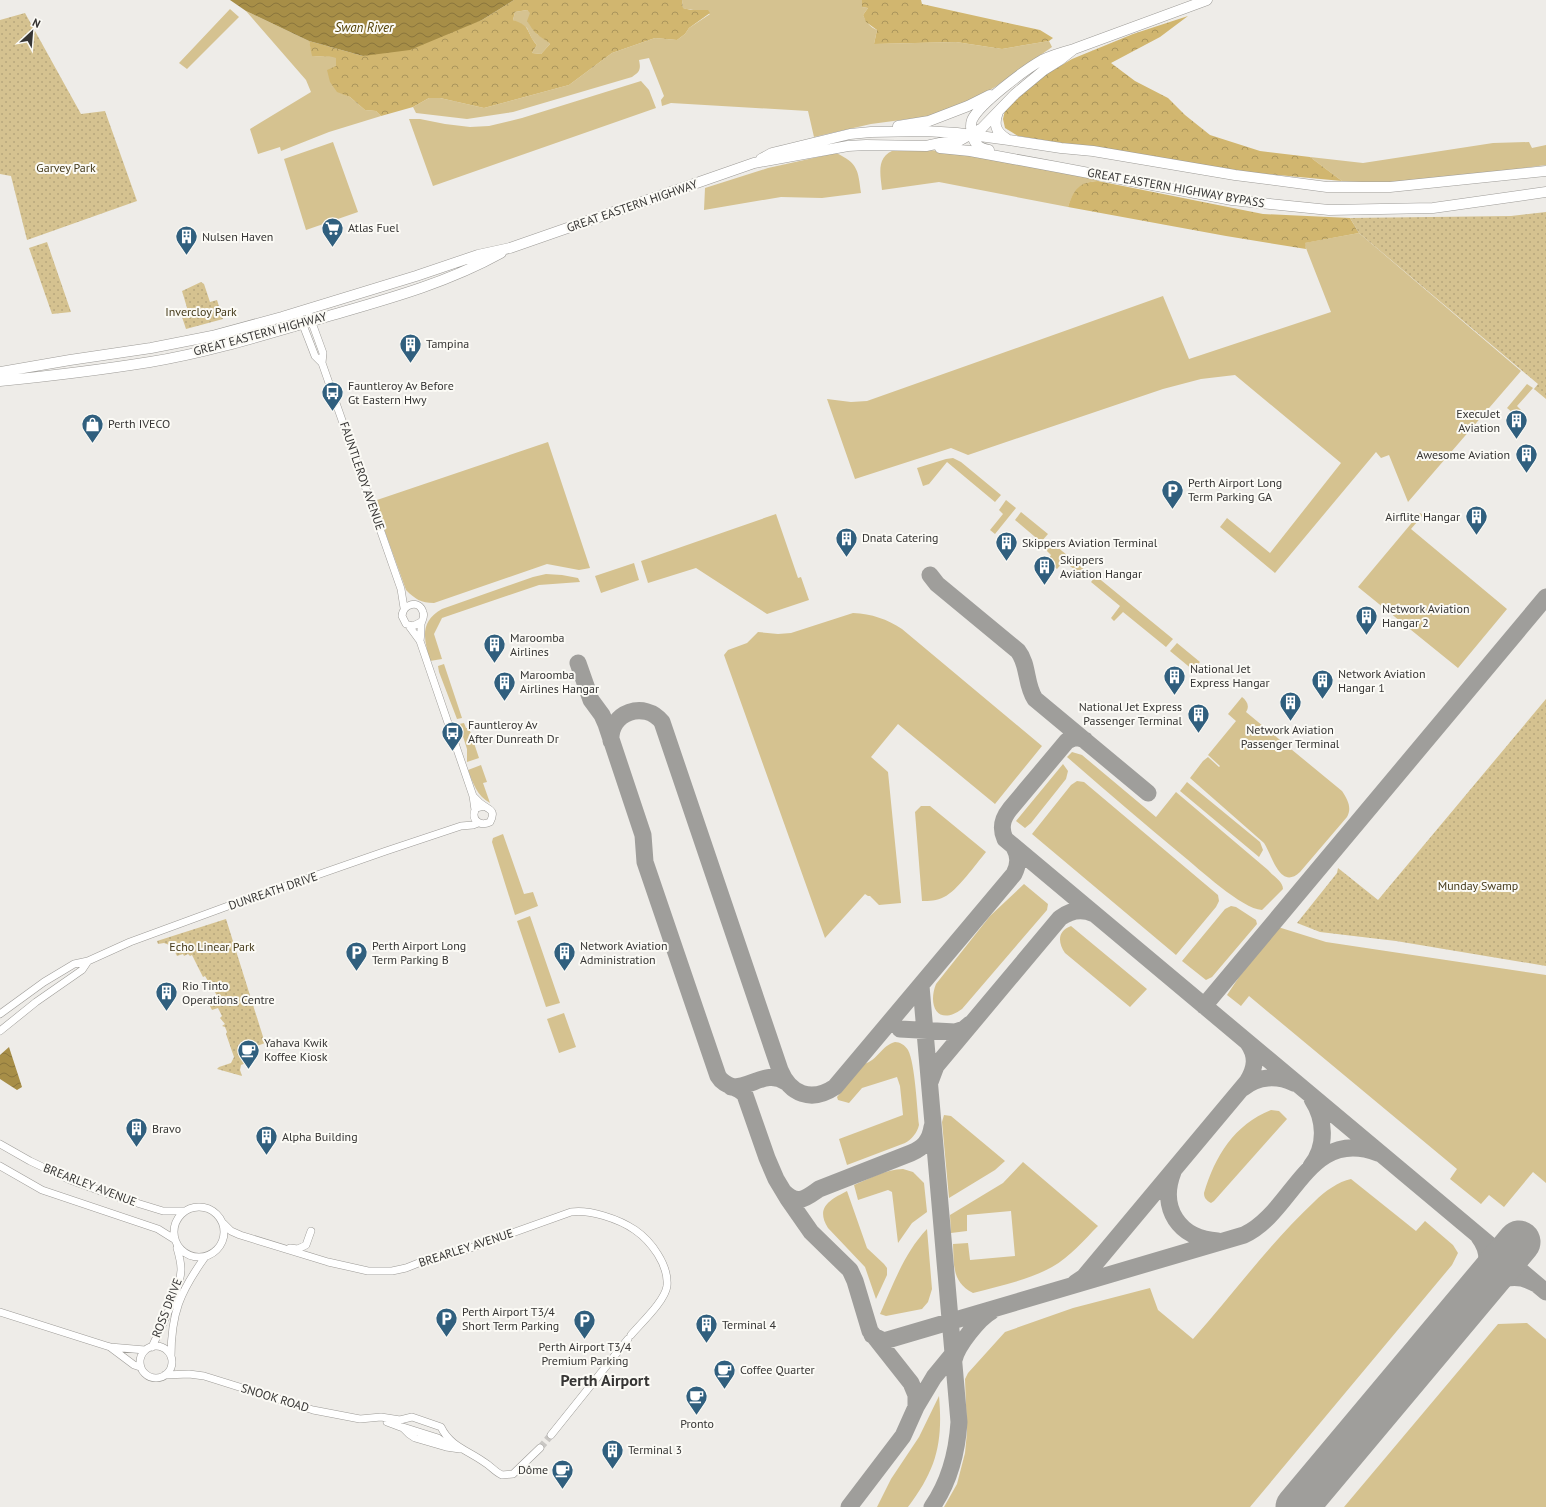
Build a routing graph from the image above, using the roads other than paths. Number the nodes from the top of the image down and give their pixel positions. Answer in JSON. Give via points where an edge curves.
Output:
{"nodes":[{"id":1,"x":1207,"y":0,"type":"edge"},
{"id":2,"x":1074,"y":49,"type":"junction"},
{"id":3,"x":1002,"y":89,"type":"junction"},
{"id":4,"x":998,"y":112,"type":"junction"},
{"id":5,"x":870,"y":132,"type":"junction"},
{"id":6,"x":972,"y":135,"type":"junction"},
{"id":7,"x":1009,"y":140,"type":"junction"},
{"id":8,"x":926,"y":146,"type":"junction"},
{"id":9,"x":1019,"y":160,"type":"junction"},
{"id":10,"x":754,"y":163,"type":"junction"},
{"id":11,"x":1546,"y":171,"type":"edge"},
{"id":12,"x":1546,"y":192,"type":"edge"},
{"id":13,"x":510,"y":248,"type":"junction"},
{"id":14,"x":303,"y":310,"type":"junction"},
{"id":15,"x":308,"y":323,"type":"junction"},
{"id":16,"x":0,"y":372,"type":"edge"},
{"id":17,"x":0,"y":381,"type":"edge"},
{"id":18,"x":401,"y":589,"type":"junction"},
{"id":19,"x":414,"y":604,"type":"junction"},
{"id":20,"x":404,"y":608,"type":"junction"},
{"id":21,"x":421,"y":622,"type":"junction"},
{"id":22,"x":409,"y":626,"type":"junction"},
{"id":23,"x":420,"y":641,"type":"junction"},
{"id":24,"x":473,"y":796,"type":"junction"},
{"id":25,"x":484,"y":806,"type":"junction"},
{"id":26,"x":474,"y":812,"type":"junction"},
{"id":27,"x":478,"y":823,"type":"junction"},
{"id":28,"x":461,"y":826,"type":"junction"},
{"id":29,"x":88,"y":961,"type":"junction"},
{"id":30,"x":0,"y":1014,"type":"edge"},
{"id":31,"x":0,"y":1031,"type":"edge"},
{"id":32,"x":0,"y":1144,"type":"edge"},
{"id":33,"x":0,"y":1166,"type":"edge"},
{"id":34,"x":185,"y":1211,"type":"junction"},
{"id":35,"x":222,"y":1223,"type":"junction"},
{"id":36,"x":311,"y":1231,"type":"dead end"},
{"id":37,"x":176,"y":1242,"type":"junction"},
{"id":38,"x":269,"y":1244,"type":"junction"},
{"id":39,"x":205,"y":1257,"type":"junction"},
{"id":40,"x":0,"y":1312,"type":"edge"},
{"id":41,"x":110,"y":1347,"type":"junction"},
{"id":42,"x":149,"y":1348,"type":"junction"},
{"id":43,"x":171,"y":1357,"type":"junction"},
{"id":44,"x":140,"y":1367,"type":"junction"},
{"id":45,"x":165,"y":1375,"type":"junction"},
{"id":46,"x":375,"y":1418,"type":"junction"},
{"id":47,"x":398,"y":1424,"type":"junction"},
{"id":48,"x":444,"y":1435,"type":"junction"},
{"id":49,"x":551,"y":1435,"type":"tunnel mouth"},
{"id":50,"x":455,"y":1448,"type":"junction"},
{"id":51,"x":540,"y":1448,"type":"tunnel mouth"}],
"edges":[{"from":1,"to":2,"type":"highway","name":"GREAT EASTERN HIGHWAY"},
{"from":2,"to":3,"type":"highway","name":"GREAT EASTERN HIGHWAY","via":[[1042,61]]},
{"from":2,"to":4,"type":"highway","name":"GREAT EASTERN HIGHWAY","via":[[1015,94]]},
{"from":3,"to":5,"type":"highway","via":[[929,121]]},
{"from":3,"to":6,"type":"highway","name":"GREAT EASTERN HIGHWAY","via":[[972,120]]},
{"from":4,"to":6,"type":"highway","name":"GREAT EASTERN HIGHWAY"},
{"from":4,"to":7,"type":"highway","via":[[995,122],[997,131]]},
{"from":5,"to":6,"type":"highway","name":"GREAT EASTERN HIGHWAY","via":[[925,131]]},
{"from":5,"to":10,"type":"highway","name":"GREAT EASTERN HIGHWAY","via":[[850,134],[772,153]]},
{"from":6,"to":7,"type":"highway","name":"GREAT EASTERN HIGHWAY BYPASS"},
{"from":6,"to":8,"type":"highway","name":"GREAT EASTERN HIGHWAY","via":[[959,142]]},
{"from":6,"to":9,"type":"highway","via":[[976,146],[1014,155]]},
{"from":7,"to":11,"type":"highway","name":"GREAT EASTERN HIGHWAY BYPASS","via":[[1327,187],[1390,187]]},
{"from":8,"to":9,"type":"highway","name":"GREAT EASTERN HIGHWAY BYPASS"},
{"from":8,"to":10,"type":"highway","name":"GREAT EASTERN HIGHWAY","via":[[848,146]]},
{"from":9,"to":12,"type":"highway","name":"GREAT EASTERN HIGHWAY BYPASS","via":[[1232,200],[1329,210],[1433,208]]},
{"from":10,"to":13,"type":"highway","name":"GREAT EASTERN HIGHWAY"},
{"from":13,"to":14,"type":"highway","name":"GREAT EASTERN HIGHWAY","via":[[478,255]]},
{"from":13,"to":15,"type":"highway","name":"GREAT EASTERN HIGHWAY","via":[[477,267],[414,291]]},
{"from":14,"to":15,"type":"main road","name":"FAUNTLEROY AVENUE"},
{"from":14,"to":16,"type":"highway","name":"GREAT EASTERN HIGHWAY","via":[[212,336]]},
{"from":15,"to":17,"type":"highway","name":"GREAT EASTERN HIGHWAY","via":[[222,347],[151,362]]},
{"from":15,"to":18,"type":"main road","name":"FAUNTLEROY AVENUE","via":[[323,353],[322,364]]},
{"from":18,"to":19,"type":"main road","name":"FAUNTLEROY AVENUE"},
{"from":18,"to":20,"type":"main road","name":"FAUNTLEROY AVENUE"},
{"from":19,"to":20,"type":"main road"},
{"from":19,"to":21,"type":"main road","via":[[420,606],[423,611]]},
{"from":20,"to":22,"type":"main road","via":[[402,618]]},
{"from":21,"to":22,"type":"main road"},
{"from":21,"to":23,"type":"main road"},
{"from":22,"to":23,"type":"main road"},
{"from":23,"to":24,"type":"main road"},
{"from":24,"to":25,"type":"main road"},
{"from":24,"to":26,"type":"main road"},
{"from":25,"to":26,"type":"main road","via":[[478,807]]},
{"from":25,"to":27,"type":"main road","via":[[490,810],[491,819],[486,824]]},
{"from":26,"to":27,"type":"main road"},
{"from":26,"to":28,"type":"main road","name":"DUNREATH DRIVE"},
{"from":27,"to":28,"type":"main road","name":"DUNREATH DRIVE"},
{"from":28,"to":29,"type":"main road","name":"DUNREATH DRIVE","via":[[137,939]]},
{"from":29,"to":30,"type":"main road","name":"DUNREATH DRIVE","via":[[74,964],[44,982]]},
{"from":29,"to":31,"type":"main road","name":"DUNREATH DRIVE","via":[[82,970]]},
{"from":32,"to":34,"type":"main road","name":"BREARLEY AVENUE","via":[[70,1180],[114,1196],[162,1211]]},
{"from":33,"to":37,"type":"main road","name":"BREARLEY AVENUE","via":[[42,1190],[158,1228]]},
{"from":34,"to":35,"type":"main road","via":[[197,1207],[209,1209],[218,1215]]},
{"from":34,"to":37,"type":"main road","via":[[175,1224],[173,1231]]},
{"from":35,"to":38,"type":"main road","name":"BREARLEY AVENUE","via":[[234,1233]]},
{"from":35,"to":39,"type":"main road","via":[[224,1235],[220,1246]]},
{"from":36,"to":38,"type":"main road","via":[[306,1245],[301,1248]]},
{"from":37,"to":39,"type":"main road","via":[[182,1252],[189,1256]]},
{"from":37,"to":42,"type":"main road","name":"ROSS DRIVE","via":[[180,1277],[172,1302]]},
{"from":38,"to":49,"type":"main road","name":"BREARLEY AVENUE","via":[[328,1262],[380,1272],[406,1268],[436,1256],[465,1250],[571,1212],[587,1212],[634,1229],[656,1252],[664,1270],[667,1286],[663,1297]]},
{"from":39,"to":43,"type":"main road","name":"ROSS DRIVE","via":[[187,1284],[176,1310],[172,1326]]},
{"from":40,"to":41,"type":"main road"},
{"from":41,"to":42,"type":"main road"},
{"from":41,"to":44,"type":"main road"},
{"from":42,"to":43,"type":"main road","via":[[161,1348]]},
{"from":42,"to":44,"type":"main road","via":[[140,1358]]},
{"from":43,"to":45,"type":"main road","via":[[172,1365]]},
{"from":44,"to":45,"type":"main road","via":[[150,1378]]},
{"from":45,"to":46,"type":"main road","name":"SNOOK ROAD","via":[[204,1376],[313,1410],[351,1418]]},
{"from":46,"to":47,"type":"main road"},
{"from":46,"to":47,"type":"main road","name":"SNOOK ROAD","via":[[385,1417]]},
{"from":47,"to":48,"type":"main road"},
{"from":47,"to":48,"type":"main road","via":[[412,1417],[438,1426]]},
{"from":47,"to":50,"type":"main road","via":[[437,1437]]},
{"from":48,"to":50,"type":"main road","via":[[456,1444]]},
{"from":50,"to":51,"type":"main road","via":[[484,1461],[497,1473],[505,1476],[519,1469]]}]}
